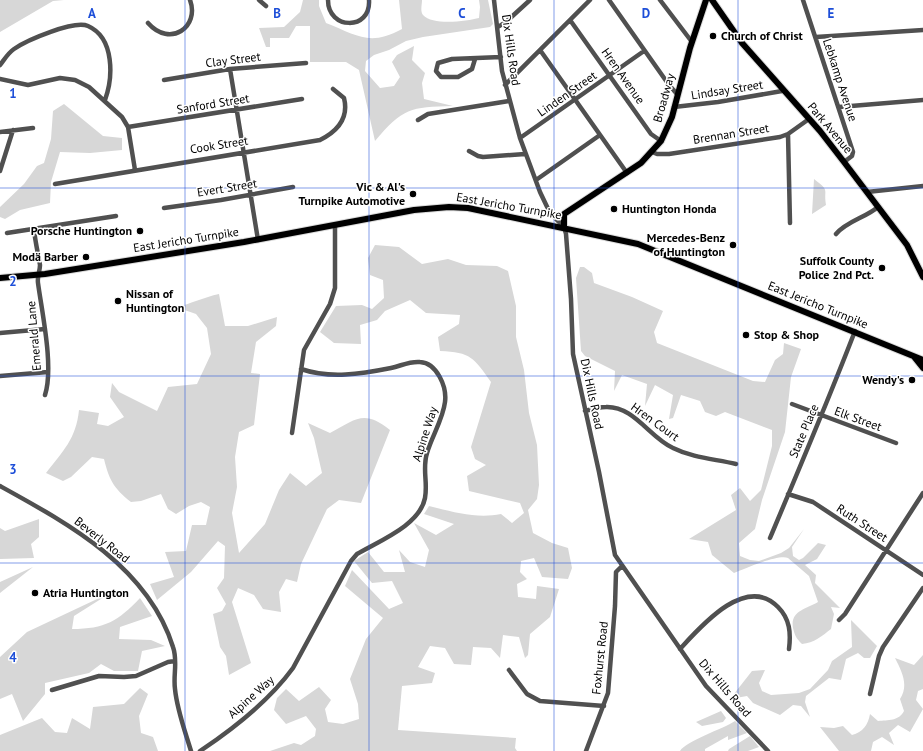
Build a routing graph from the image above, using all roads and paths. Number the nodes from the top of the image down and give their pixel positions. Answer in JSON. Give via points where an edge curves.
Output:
{"nodes":[{"id":1,"x":190,"y":0,"type":"edge"},
{"id":2,"x":259,"y":0,"type":"edge"},
{"id":3,"x":328,"y":0,"type":"edge"},
{"id":4,"x":369,"y":0,"type":"edge"},
{"id":5,"x":494,"y":0,"type":"edge"},
{"id":6,"x":530,"y":0,"type":"edge"},
{"id":7,"x":590,"y":0,"type":"edge"},
{"id":8,"x":609,"y":0,"type":"edge"},
{"id":9,"x":660,"y":0,"type":"edge"},
{"id":10,"x":706,"y":0,"type":"edge"},
{"id":11,"x":712,"y":0,"type":"edge"},
{"id":12,"x":803,"y":0,"type":"edge"},
{"id":13,"x":266,"y":6,"type":"dead end"},
{"id":14,"x":570,"y":20,"type":"junction"},
{"id":15,"x":148,"y":23,"type":"dead end"},
{"id":16,"x":498,"y":27,"type":"junction"},
{"id":17,"x":923,"y":30,"type":"edge"},
{"id":18,"x":816,"y":37,"type":"junction"},
{"id":19,"x":692,"y":42,"type":"junction"},
{"id":20,"x":540,"y":50,"type":"junction"},
{"id":21,"x":644,"y":51,"type":"junction"},
{"id":22,"x":501,"y":56,"type":"junction"},
{"id":23,"x":475,"y":59,"type":"junction"},
{"id":24,"x":306,"y":63,"type":"dead end"},
{"id":25,"x":0,"y":66,"type":"edge"},
{"id":26,"x":230,"y":69,"type":"junction"},
{"id":27,"x":610,"y":75,"type":"junction"},
{"id":28,"x":0,"y":79,"type":"edge"},
{"id":29,"x":164,"y":80,"type":"dead end"},
{"id":30,"x":505,"y":85,"type":"junction"},
{"id":31,"x":332,"y":89,"type":"dead end"},
{"id":32,"x":782,"y":91,"type":"junction"},
{"id":33,"x":677,"y":94,"type":"junction"},
{"id":34,"x":302,"y":99,"type":"dead end"},
{"id":35,"x":105,"y":100,"type":"junction"},
{"id":36,"x":576,"y":100,"type":"junction"},
{"id":37,"x":923,"y":100,"type":"edge"},
{"id":38,"x":509,"y":101,"type":"junction"},
{"id":39,"x":839,"y":106,"type":"junction"},
{"id":40,"x":674,"y":107,"type":"junction"},
{"id":41,"x":236,"y":110,"type":"junction"},
{"id":42,"x":809,"y":119,"type":"junction"},
{"id":43,"x":418,"y":120,"type":"dead end"},
{"id":44,"x":128,"y":127,"type":"junction"},
{"id":45,"x":33,"y":128,"type":"dead end"},
{"id":46,"x":13,"y":130,"type":"junction"},
{"id":47,"x":0,"y":132,"type":"edge"},
{"id":48,"x":788,"y":134,"type":"junction"},
{"id":49,"x":600,"y":135,"type":"junction"},
{"id":50,"x":520,"y":138,"type":"junction"},
{"id":51,"x":661,"y":141,"type":"junction"},
{"id":52,"x":243,"y":151,"type":"junction"},
{"id":53,"x":469,"y":151,"type":"dead end"},
{"id":54,"x":652,"y":152,"type":"junction"},
{"id":55,"x":525,"y":154,"type":"junction"},
{"id":56,"x":844,"y":162,"type":"junction"},
{"id":57,"x":135,"y":170,"type":"junction"},
{"id":58,"x":0,"y":172,"type":"edge"},
{"id":59,"x":627,"y":173,"type":"junction"},
{"id":60,"x":536,"y":180,"type":"junction"},
{"id":61,"x":55,"y":184,"type":"dead end"},
{"id":62,"x":923,"y":186,"type":"edge"},
{"id":63,"x":293,"y":187,"type":"dead end"},
{"id":64,"x":866,"y":192,"type":"junction"},
{"id":65,"x":251,"y":195,"type":"junction"},
{"id":66,"x":878,"y":207,"type":"junction"},
{"id":67,"x":164,"y":208,"type":"dead end"},
{"id":68,"x":116,"y":216,"type":"dead end"},
{"id":69,"x":790,"y":223,"type":"dead end"},
{"id":70,"x":335,"y":225,"type":"junction"},
{"id":71,"x":564,"y":227,"type":"junction"},
{"id":72,"x":34,"y":229,"type":"junction"},
{"id":73,"x":7,"y":233,"type":"dead end"},
{"id":74,"x":836,"y":234,"type":"dead end"},
{"id":75,"x":258,"y":240,"type":"junction"},
{"id":76,"x":39,"y":274,"type":"junction"},
{"id":77,"x":923,"y":275,"type":"edge"},
{"id":78,"x":0,"y":278,"type":"edge"},
{"id":79,"x":45,"y":329,"type":"junction"},
{"id":80,"x":855,"y":331,"type":"junction"},
{"id":81,"x":0,"y":333,"type":"edge"},
{"id":82,"x":912,"y":355,"type":"junction"},
{"id":83,"x":923,"y":360,"type":"edge"},
{"id":84,"x":923,"y":368,"type":"edge"},
{"id":85,"x":301,"y":369,"type":"junction"},
{"id":86,"x":48,"y":372,"type":"junction"},
{"id":87,"x":0,"y":376,"type":"edge"},
{"id":88,"x":46,"y":396,"type":"dead end"},
{"id":89,"x":792,"y":404,"type":"dead end"},
{"id":90,"x":585,"y":411,"type":"junction"},
{"id":91,"x":821,"y":415,"type":"junction"},
{"id":92,"x":292,"y":433,"type":"dead end"},
{"id":93,"x":896,"y":443,"type":"dead end"},
{"id":94,"x":736,"y":464,"type":"dead end"},
{"id":95,"x":0,"y":486,"type":"edge"},
{"id":96,"x":788,"y":494,"type":"junction"},
{"id":97,"x":923,"y":494,"type":"edge"},
{"id":98,"x":770,"y":538,"type":"dead end"},
{"id":99,"x":886,"y":551,"type":"junction"},
{"id":100,"x":614,"y":555,"type":"junction"},
{"id":101,"x":622,"y":566,"type":"junction"},
{"id":102,"x":616,"y":572,"type":"junction"},
{"id":103,"x":923,"y":575,"type":"edge"},
{"id":104,"x":923,"y":588,"type":"edge"},
{"id":105,"x":839,"y":620,"type":"dead end"},
{"id":106,"x":680,"y":649,"type":"junction"},
{"id":107,"x":789,"y":650,"type":"dead end"},
{"id":108,"x":176,"y":661,"type":"junction"},
{"id":109,"x":509,"y":670,"type":"dead end"},
{"id":110,"x":52,"y":690,"type":"dead end"},
{"id":111,"x":870,"y":694,"type":"dead end"},
{"id":112,"x":604,"y":706,"type":"junction"},
{"id":113,"x":191,"y":751,"type":"edge"},
{"id":114,"x":200,"y":751,"type":"edge"},
{"id":115,"x":586,"y":751,"type":"edge"},
{"id":116,"x":768,"y":751,"type":"edge"}],
"edges":[{"from":1,"to":15,"type":"street","via":[[190,19],[180,32],[163,35]]},
{"from":2,"to":13,"type":"street"},
{"from":3,"to":4,"type":"street","via":[[334,17],[351,23],[365,16],[370,8]]},
{"from":5,"to":16,"type":"street","name":"Dix Hills Road"},
{"from":6,"to":16,"type":"street"},
{"from":7,"to":14,"type":"street"},
{"from":8,"to":21,"type":"street"},
{"from":9,"to":19,"type":"street"},
{"from":10,"to":19,"type":"main road","name":"Broadway"},
{"from":11,"to":32,"type":"main road","name":"Park Avenue","via":[[742,43]]},
{"from":12,"to":18,"type":"street","name":"Lebkamp Avenue"},
{"from":14,"to":20,"type":"street"},
{"from":14,"to":27,"type":"street","name":"Hren Avenue"},
{"from":16,"to":22,"type":"street","name":"Dix Hills Road"},
{"from":17,"to":18,"type":"street"},
{"from":18,"to":39,"type":"street","name":"Lebkamp Avenue"},
{"from":19,"to":33,"type":"main road","name":"Broadway"},
{"from":20,"to":30,"type":"street"},
{"from":20,"to":36,"type":"street"},
{"from":21,"to":27,"type":"street","name":"Linden Street"},
{"from":21,"to":33,"type":"street"},
{"from":22,"to":23,"type":"street"},
{"from":22,"to":30,"type":"street","name":"Dix Hills Road"},
{"from":23,"to":23,"type":"street","via":[[446,60],[438,63],[436,71],[441,77],[458,77],[472,70]]},
{"from":24,"to":26,"type":"street","name":"Clay Street"},
{"from":25,"to":35,"type":"street","via":[[14,49],[74,24],[88,26],[100,37],[109,54],[110,79]]},
{"from":26,"to":29,"type":"street","name":"Clay Street"},
{"from":26,"to":41,"type":"street"},
{"from":27,"to":36,"type":"street","name":"Linden Street"},
{"from":27,"to":51,"type":"street","name":"Hren Avenue","via":[[651,134]]},
{"from":28,"to":35,"type":"street","via":[[28,85],[68,78],[82,83]]},
{"from":30,"to":38,"type":"street","name":"Dix Hills Road"},
{"from":31,"to":52,"type":"street","name":"Cook Street","via":[[344,98],[346,107],[345,116],[334,132],[320,140]]},
{"from":32,"to":40,"type":"street","name":"Lindsay Street"},
{"from":32,"to":42,"type":"main road","name":"Park Avenue"},
{"from":33,"to":40,"type":"main road","name":"Broadway"},
{"from":34,"to":41,"type":"street","name":"Sanford Street"},
{"from":35,"to":44,"type":"street"},
{"from":36,"to":49,"type":"street"},
{"from":36,"to":50,"type":"street","name":"Linden Street"},
{"from":37,"to":39,"type":"street"},
{"from":38,"to":43,"type":"street","via":[[428,114]]},
{"from":38,"to":50,"type":"street","name":"Dix Hills Road"},
{"from":39,"to":56,"type":"street","name":"Lebkamp Avenue","via":[[853,152]]},
{"from":40,"to":51,"type":"main road","name":"Broadway"},
{"from":41,"to":44,"type":"street","name":"Sanford Street"},
{"from":41,"to":52,"type":"street"},
{"from":42,"to":48,"type":"street","name":"Brennan Street"},
{"from":42,"to":56,"type":"main road","name":"Park Avenue"},
{"from":44,"to":57,"type":"street"},
{"from":45,"to":46,"type":"street"},
{"from":46,"to":47,"type":"street"},
{"from":46,"to":58,"type":"street"},
{"from":48,"to":54,"type":"street","name":"Brennan Street","via":[[669,154]]},
{"from":48,"to":69,"type":"street"},
{"from":49,"to":59,"type":"street"},
{"from":49,"to":60,"type":"street"},
{"from":50,"to":55,"type":"street","name":"Dix Hills Road"},
{"from":51,"to":54,"type":"main road","name":"Broadway"},
{"from":52,"to":57,"type":"street","name":"Cook Street"},
{"from":52,"to":65,"type":"street"},
{"from":53,"to":55,"type":"street","via":[[483,157]]},
{"from":54,"to":59,"type":"main road","name":"Broadway"},
{"from":55,"to":60,"type":"street","name":"Dix Hills Road"},
{"from":56,"to":64,"type":"main road","name":"Park Avenue"},
{"from":57,"to":61,"type":"street","name":"Cook Street"},
{"from":59,"to":71,"type":"main road","name":"Broadway","via":[[564,214]]},
{"from":60,"to":71,"type":"street","name":"Dix Hills Road","via":[[550,213]]},
{"from":62,"to":64,"type":"street"},
{"from":63,"to":65,"type":"street","name":"Evert Street"},
{"from":64,"to":66,"type":"main road","name":"Park Avenue"},
{"from":65,"to":67,"type":"street","name":"Evert Street"},
{"from":65,"to":75,"type":"street"},
{"from":66,"to":74,"type":"street","via":[[862,218],[846,224]]},
{"from":66,"to":77,"type":"main road","name":"Park Avenue","via":[[907,245]]},
{"from":68,"to":72,"type":"street"},
{"from":70,"to":71,"type":"main road","name":"East Jericho Turnpike","via":[[414,210],[450,207],[474,209]]},
{"from":70,"to":75,"type":"main road","name":"East Jericho Turnpike"},
{"from":70,"to":85,"type":"street","via":[[335,288],[330,304],[304,350]]},
{"from":71,"to":80,"type":"main road","name":"East Jericho Turnpike","via":[[638,244]]},
{"from":71,"to":90,"type":"street","name":"Dix Hills Road","via":[[572,299],[573,350]]},
{"from":72,"to":73,"type":"street"},
{"from":72,"to":76,"type":"street","name":"Emerald Lane"},
{"from":75,"to":76,"type":"main road","name":"East Jericho Turnpike"},
{"from":76,"to":78,"type":"main road","name":"East Jericho Turnpike"},
{"from":76,"to":79,"type":"street","name":"Emerald Lane"},
{"from":79,"to":81,"type":"street"},
{"from":79,"to":86,"type":"street","name":"Emerald Lane"},
{"from":80,"to":82,"type":"main road","name":"East Jericho Turnpike"},
{"from":80,"to":91,"type":"street","name":"State Place"},
{"from":82,"to":83,"type":"main road","name":"East Jericho Turnpike"},
{"from":82,"to":84,"type":"main road"},
{"from":85,"to":92,"type":"street"},
{"from":85,"to":114,"type":"street","name":"Alpine Way","via":[[324,376],[368,372],[406,363],[420,362],[430,365],[441,379],[445,400],[424,461],[425,498],[415,518],[357,554],[351,561],[282,684],[231,729]]},
{"from":86,"to":87,"type":"street"},
{"from":86,"to":88,"type":"street","name":"Emerald Lane"},
{"from":89,"to":91,"type":"street","name":"Elk Street"},
{"from":90,"to":94,"type":"street","name":"Hren Court","via":[[607,406],[618,408],[671,448]]},
{"from":90,"to":100,"type":"street","name":"Dix Hills Road"},
{"from":91,"to":93,"type":"street","name":"Elk Street"},
{"from":91,"to":96,"type":"street","name":"State Place"},
{"from":95,"to":108,"type":"street","name":"Beverly Road","via":[[61,520],[106,553],[123,569],[146,595],[162,621],[174,649]]},
{"from":96,"to":98,"type":"street","name":"State Place"},
{"from":96,"to":99,"type":"street","name":"Ruth Street","via":[[813,502]]},
{"from":97,"to":99,"type":"street"},
{"from":99,"to":103,"type":"street","name":"Ruth Street"},
{"from":99,"to":105,"type":"street"},
{"from":100,"to":101,"type":"street","name":"Dix Hills Road"},
{"from":100,"to":102,"type":"street","name":"Foxhurst Road"},
{"from":101,"to":102,"type":"street"},
{"from":101,"to":106,"type":"street","name":"Dix Hills Road"},
{"from":102,"to":112,"type":"street","name":"Foxhurst Road","via":[[610,683]]},
{"from":104,"to":111,"type":"street","via":[[883,647]]},
{"from":106,"to":107,"type":"street","via":[[729,604],[754,596],[770,600],[785,615],[790,635]]},
{"from":106,"to":116,"type":"street","name":"Dix Hills Road","via":[[711,692]]},
{"from":108,"to":110,"type":"street","via":[[136,676],[99,676]]},
{"from":108,"to":113,"type":"street","name":"Beverly Road","via":[[175,693]]},
{"from":109,"to":112,"type":"street","via":[[527,694],[540,701]]},
{"from":112,"to":115,"type":"street","name":"Foxhurst Road"}]}
